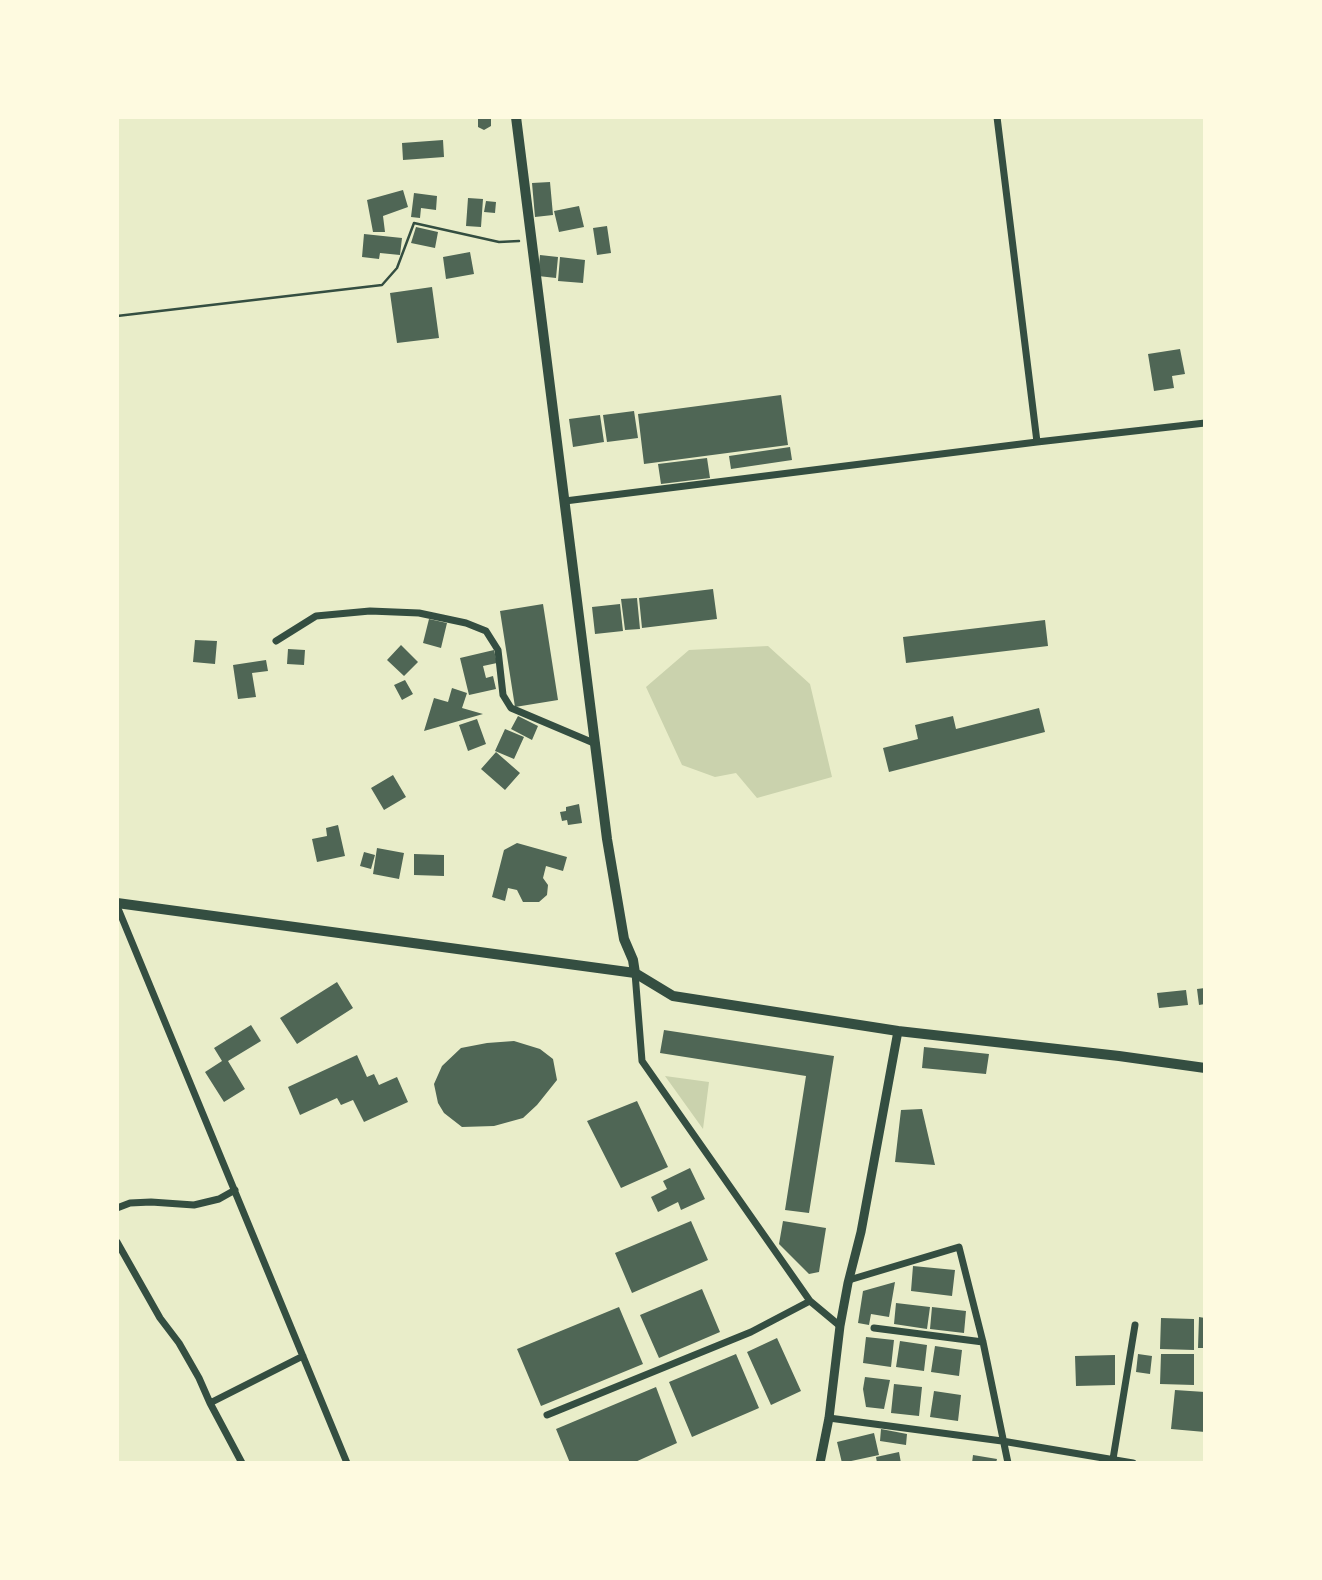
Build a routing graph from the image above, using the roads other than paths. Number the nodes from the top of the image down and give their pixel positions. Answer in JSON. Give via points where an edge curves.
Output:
{"nodes":[{"id":1,"x":516,"y":117,"type":"edge"},
{"id":2,"x":997,"y":117,"type":"edge"},
{"id":3,"x":1205,"y":423,"type":"edge"},
{"id":4,"x":1037,"y":442,"type":"junction"},
{"id":5,"x":565,"y":501,"type":"junction"},
{"id":6,"x":276,"y":641,"type":"dead end"},
{"id":7,"x":596,"y":744,"type":"junction"},
{"id":8,"x":117,"y":904,"type":"edge"},
{"id":9,"x":120,"y":919,"type":"edge"},
{"id":10,"x":635,"y":973,"type":"junction"},
{"id":11,"x":898,"y":1031,"type":"junction"},
{"id":12,"x":1205,"y":1068,"type":"edge"},
{"id":13,"x":235,"y":1190,"type":"junction"},
{"id":14,"x":117,"y":1208,"type":"edge"},
{"id":15,"x":117,"y":1242,"type":"edge"},
{"id":16,"x":849,"y":1280,"type":"junction"},
{"id":17,"x":810,"y":1301,"type":"junction"},
{"id":18,"x":1135,"y":1325,"type":"dead end"},
{"id":19,"x":840,"y":1326,"type":"junction"},
{"id":20,"x":874,"y":1328,"type":"dead end"},
{"id":21,"x":983,"y":1342,"type":"junction"},
{"id":22,"x":303,"y":1356,"type":"junction"},
{"id":23,"x":211,"y":1403,"type":"junction"},
{"id":24,"x":547,"y":1415,"type":"dead end"},
{"id":25,"x":829,"y":1418,"type":"junction"},
{"id":26,"x":1002,"y":1441,"type":"junction"},
{"id":27,"x":1113,"y":1459,"type":"junction"},
{"id":28,"x":242,"y":1463,"type":"edge"},
{"id":29,"x":347,"y":1463,"type":"edge"},
{"id":30,"x":820,"y":1463,"type":"edge"},
{"id":31,"x":1007,"y":1463,"type":"edge"},
{"id":32,"x":1133,"y":1463,"type":"edge"}],
"edges":[{"from":1,"to":5,"type":"main road"},
{"from":2,"to":4,"type":"street"},
{"from":3,"to":4,"type":"street"},
{"from":4,"to":5,"type":"street"},
{"from":5,"to":7,"type":"main road"},
{"from":6,"to":7,"type":"street","via":[[317,616],[370,611],[419,613],[466,624],[486,631],[498,650],[503,695],[512,708]]},
{"from":7,"to":10,"type":"main road","via":[[624,939]]},
{"from":8,"to":9,"type":"street"},
{"from":8,"to":10,"type":"main road"},
{"from":9,"to":13,"type":"street"},
{"from":10,"to":11,"type":"main road","via":[[673,996]]},
{"from":10,"to":17,"type":"street","via":[[642,1061]]},
{"from":11,"to":12,"type":"main road"},
{"from":11,"to":16,"type":"street"},
{"from":13,"to":14,"type":"street","via":[[194,1205],[151,1202]]},
{"from":13,"to":22,"type":"street"},
{"from":15,"to":23,"type":"street"},
{"from":16,"to":19,"type":"street"},
{"from":16,"to":21,"type":"street","via":[[959,1247]]},
{"from":17,"to":19,"type":"street"},
{"from":17,"to":24,"type":"street","via":[[751,1332]]},
{"from":18,"to":27,"type":"street"},
{"from":19,"to":25,"type":"street"},
{"from":20,"to":21,"type":"street"},
{"from":21,"to":26,"type":"street"},
{"from":22,"to":23,"type":"street"},
{"from":22,"to":29,"type":"street"},
{"from":23,"to":28,"type":"street"},
{"from":25,"to":26,"type":"street"},
{"from":25,"to":30,"type":"street"},
{"from":26,"to":27,"type":"street"},
{"from":26,"to":31,"type":"street"},
{"from":27,"to":32,"type":"street"}]}
